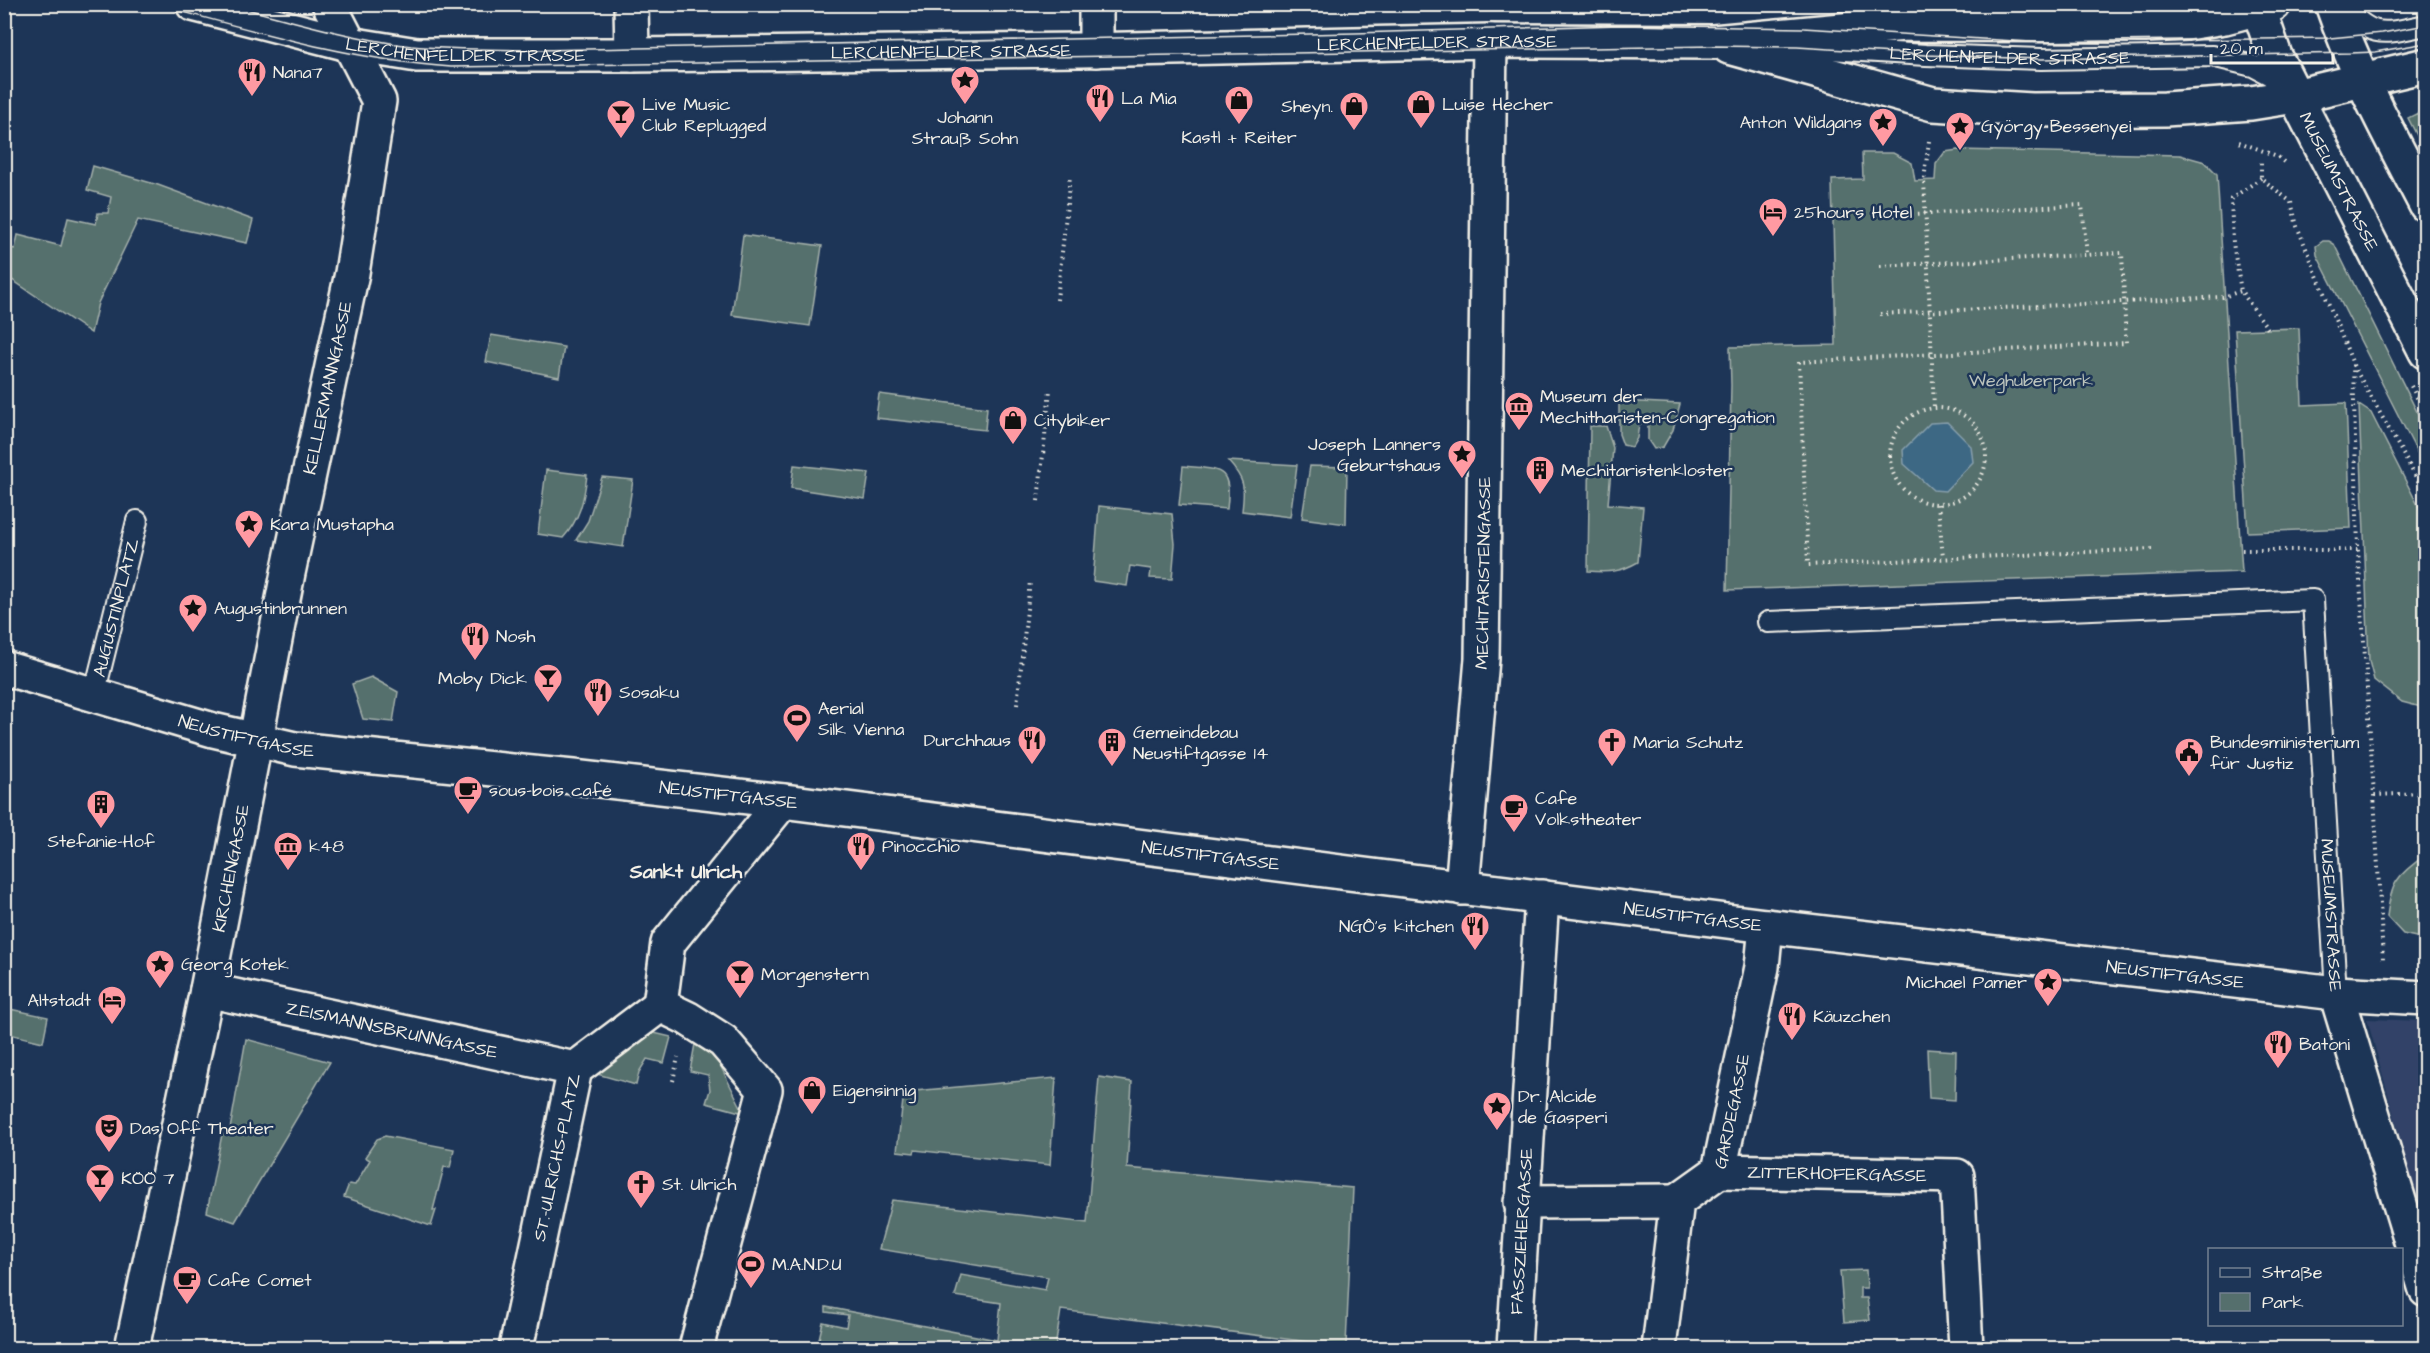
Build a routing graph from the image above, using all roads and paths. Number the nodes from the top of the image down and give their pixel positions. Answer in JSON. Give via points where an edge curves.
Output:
{"nodes":[{"id":1,"x":193,"y":4,"type":"edge"},
{"id":2,"x":329,"y":4,"type":"edge"},
{"id":3,"x":631,"y":4,"type":"edge"},
{"id":4,"x":1096,"y":4,"type":"edge"},
{"id":5,"x":2332,"y":4,"type":"edge"},
{"id":6,"x":2341,"y":4,"type":"edge"},
{"id":7,"x":2263,"y":6,"type":"edge"},
{"id":8,"x":2426,"y":25,"type":"edge"},
{"id":9,"x":1490,"y":41,"type":"junction"},
{"id":10,"x":1713,"y":42,"type":"junction"},
{"id":11,"x":349,"y":44,"type":"junction"},
{"id":12,"x":1096,"y":50,"type":"junction"},
{"id":13,"x":632,"y":55,"type":"junction"},
{"id":14,"x":2426,"y":65,"type":"edge"},
{"id":15,"x":2363,"y":81,"type":"junction"},
{"id":16,"x":2295,"y":96,"type":"junction"},
{"id":17,"x":1933,"y":104,"type":"junction"},
{"id":18,"x":2261,"y":161,"type":"dead end"},
{"id":19,"x":1070,"y":176,"type":"dead end"},
{"id":20,"x":2261,"y":178,"type":"junction"},
{"id":21,"x":2426,"y":205,"type":"edge"},
{"id":22,"x":1926,"y":213,"type":"junction"},
{"id":23,"x":1876,"y":216,"type":"dead end"},
{"id":24,"x":2087,"y":255,"type":"junction"},
{"id":25,"x":1928,"y":265,"type":"junction"},
{"id":26,"x":1880,"y":266,"type":"dead end"},
{"id":27,"x":2241,"y":291,"type":"junction"},
{"id":28,"x":1058,"y":300,"type":"dead end"},
{"id":29,"x":2125,"y":302,"type":"junction"},
{"id":30,"x":1931,"y":312,"type":"junction"},
{"id":31,"x":1880,"y":314,"type":"dead end"},
{"id":32,"x":2268,"y":329,"type":"dead end"},
{"id":33,"x":2426,"y":352,"type":"edge"},
{"id":34,"x":1933,"y":353,"type":"junction"},
{"id":35,"x":2353,"y":364,"type":"junction"},
{"id":36,"x":1050,"y":390,"type":"dead end"},
{"id":37,"x":1934,"y":408,"type":"junction"},
{"id":38,"x":2426,"y":495,"type":"edge"},
{"id":39,"x":1038,"y":501,"type":"dead end"},
{"id":40,"x":1938,"y":504,"type":"junction"},
{"id":41,"x":137,"y":521,"type":"dead end"},
{"id":42,"x":2152,"y":549,"type":"dead end"},
{"id":43,"x":2242,"y":550,"type":"dead end"},
{"id":44,"x":2358,"y":550,"type":"junction"},
{"id":45,"x":1943,"y":557,"type":"junction"},
{"id":46,"x":1030,"y":581,"type":"dead end"},
{"id":47,"x":1768,"y":622,"type":"dead end"},
{"id":48,"x":4,"y":668,"type":"edge"},
{"id":49,"x":94,"y":694,"type":"junction"},
{"id":50,"x":1017,"y":705,"type":"dead end"},
{"id":51,"x":256,"y":738,"type":"junction"},
{"id":52,"x":2426,"y":793,"type":"edge"},
{"id":53,"x":2374,"y":795,"type":"junction"},
{"id":54,"x":783,"y":801,"type":"junction"},
{"id":55,"x":1462,"y":888,"type":"junction"},
{"id":56,"x":1542,"y":897,"type":"junction"},
{"id":57,"x":1766,"y":926,"type":"junction"},
{"id":58,"x":207,"y":990,"type":"junction"},
{"id":59,"x":2336,"y":993,"type":"junction"},
{"id":60,"x":2384,"y":996,"type":"junction"},
{"id":61,"x":2426,"y":998,"type":"edge"},
{"id":62,"x":660,"y":1005,"type":"junction"},
{"id":63,"x":575,"y":1069,"type":"junction"},
{"id":64,"x":1719,"y":1171,"type":"junction"},
{"id":65,"x":1677,"y":1201,"type":"junction"},
{"id":66,"x":1521,"y":1202,"type":"junction"},
{"id":67,"x":2426,"y":1290,"type":"edge"},
{"id":68,"x":132,"y":1348,"type":"edge"},
{"id":69,"x":516,"y":1348,"type":"edge"},
{"id":70,"x":696,"y":1348,"type":"edge"},
{"id":71,"x":1514,"y":1348,"type":"edge"},
{"id":72,"x":1659,"y":1348,"type":"edge"},
{"id":73,"x":1966,"y":1348,"type":"edge"}],
"edges":[{"from":1,"to":11,"type":"main road","name":"LERCHENFELDER STRASSE"},
{"from":2,"to":11,"type":"main road","name":"KELLERMANNGASSE"},
{"from":3,"to":13,"type":"main road"},
{"from":4,"to":12,"type":"main road"},
{"from":5,"to":15,"type":"main road"},
{"from":6,"to":8,"type":"lane","via":[[2362,25],[2382,33]]},
{"from":7,"to":10,"type":"main road","name":"LERCHENFELDER STRASSE","via":[[2187,23],[1905,24]]},
{"from":7,"to":16,"type":"main road","name":"MUSEUMSTRASSE","via":[[2275,56]]},
{"from":9,"to":10,"type":"main road","name":"LERCHENFELDER STRASSE"},
{"from":9,"to":12,"type":"main road","name":"LERCHENFELDER STRASSE"},
{"from":9,"to":55,"type":"main road","name":"MECHITARISTENGASSE","via":[[1482,659]]},
{"from":10,"to":16,"type":"lane","name":"LERCHENFELDER STRASSE","via":[[1988,58],[2212,56],[2253,66],[2271,75]]},
{"from":10,"to":17,"type":"main road","name":"LERCHENFELDER STRASSE"},
{"from":11,"to":13,"type":"main road","name":"LERCHENFELDER STRASSE","via":[[417,54]]},
{"from":11,"to":51,"type":"main road","name":"KELLERMANNGASSE","via":[[379,101],[352,273]]},
{"from":12,"to":13,"type":"main road","name":"LERCHENFELDER STRASSE"},
{"from":14,"to":15,"type":"main road","name":"LERCHENFELDER STRASSE"},
{"from":15,"to":16,"type":"main road","name":"LERCHENFELDER STRASSE"},
{"from":15,"to":21,"type":"main road"},
{"from":16,"to":17,"type":"main road","name":"LERCHENFELDER STRASSE","via":[[2165,109],[2032,110]]},
{"from":16,"to":33,"type":"main road","name":"MUSEUMSTRASSE"},
{"from":17,"to":22,"type":"path","via":[[1924,180]]},
{"from":18,"to":20,"type":"path"},
{"from":19,"to":28,"type":"path"},
{"from":20,"to":27,"type":"path","via":[[2231,199]]},
{"from":20,"to":35,"type":"path","via":[[2291,202]]},
{"from":22,"to":23,"type":"path"},
{"from":22,"to":24,"type":"path","via":[[2082,205]]},
{"from":22,"to":25,"type":"path"},
{"from":24,"to":25,"type":"path"},
{"from":24,"to":29,"type":"path","via":[[2122,253]]},
{"from":25,"to":26,"type":"path"},
{"from":25,"to":30,"type":"path"},
{"from":27,"to":29,"type":"path","via":[[2223,297]]},
{"from":27,"to":32,"type":"path"},
{"from":29,"to":30,"type":"path"},
{"from":29,"to":34,"type":"path","via":[[2126,343]]},
{"from":30,"to":31,"type":"path"},
{"from":30,"to":34,"type":"path"},
{"from":34,"to":37,"type":"path"},
{"from":34,"to":45,"type":"path","via":[[1798,362],[1808,565]]},
{"from":35,"to":38,"type":"path"},
{"from":35,"to":44,"type":"path"},
{"from":36,"to":39,"type":"path"},
{"from":37,"to":40,"type":"path","via":[[1905,421],[1890,450],[1897,481],[1908,494],[1922,502]]},
{"from":37,"to":40,"type":"path","via":[[1950,409],[1976,425],[1986,454],[1985,469],[1978,483],[1961,498]]},
{"from":40,"to":45,"type":"path"},
{"from":41,"to":49,"type":"lane","name":"AUGUSTINPLATZ"},
{"from":42,"to":45,"type":"path"},
{"from":43,"to":44,"type":"path"},
{"from":44,"to":53,"type":"path"},
{"from":46,"to":50,"type":"path"},
{"from":47,"to":59,"type":"lane","name":"MUSEUMSTRASSE","via":[[2313,600]]},
{"from":48,"to":49,"type":"main road","name":"NEUSTIFTGASSE"},
{"from":49,"to":51,"type":"main road","name":"NEUSTIFTGASSE","via":[[213,730]]},
{"from":51,"to":54,"type":"main road","name":"NEUSTIFTGASSE","via":[[295,749]]},
{"from":51,"to":58,"type":"main road","name":"KIRCHENGASSE"},
{"from":52,"to":53,"type":"path"},
{"from":53,"to":60,"type":"path"},
{"from":54,"to":55,"type":"main road","name":"NEUSTIFTGASSE"},
{"from":54,"to":62,"type":"main road","via":[[668,943]]},
{"from":55,"to":56,"type":"main road","name":"NEUSTIFTGASSE"},
{"from":56,"to":57,"type":"main road","name":"NEUSTIFTGASSE"},
{"from":56,"to":66,"type":"main road","name":"FASSZIEHERGASSE"},
{"from":57,"to":59,"type":"main road","name":"NEUSTIFTGASSE"},
{"from":57,"to":64,"type":"main road","name":"GARDEGASSE","via":[[1762,967]]},
{"from":58,"to":63,"type":"main road","name":"ZEISMANNSBRUNNGASSE"},
{"from":58,"to":68,"type":"main road","name":"KIRCHENGASSE"},
{"from":59,"to":60,"type":"main road","name":"NEUSTIFTGASSE"},
{"from":59,"to":67,"type":"main road","name":"MUSEUMSTRASSE"},
{"from":60,"to":61,"type":"main road","name":"NEUSTIFTGASSE"},
{"from":62,"to":63,"type":"main road","name":"ST.-ULRICHS-PLATZ"},
{"from":62,"to":70,"type":"main road","via":[[723,1041],[765,1090]]},
{"from":63,"to":69,"type":"main road","name":"ST.-ULRICHS-PLATZ"},
{"from":64,"to":65,"type":"main road","name":"GARDEGASSE"},
{"from":64,"to":73,"type":"main road","name":"ZITTERHOFERGASSE","via":[[1957,1176]]},
{"from":65,"to":66,"type":"main road"},
{"from":65,"to":72,"type":"main road"},
{"from":66,"to":71,"type":"main road","name":"FASSZIEHERGASSE"}]}
